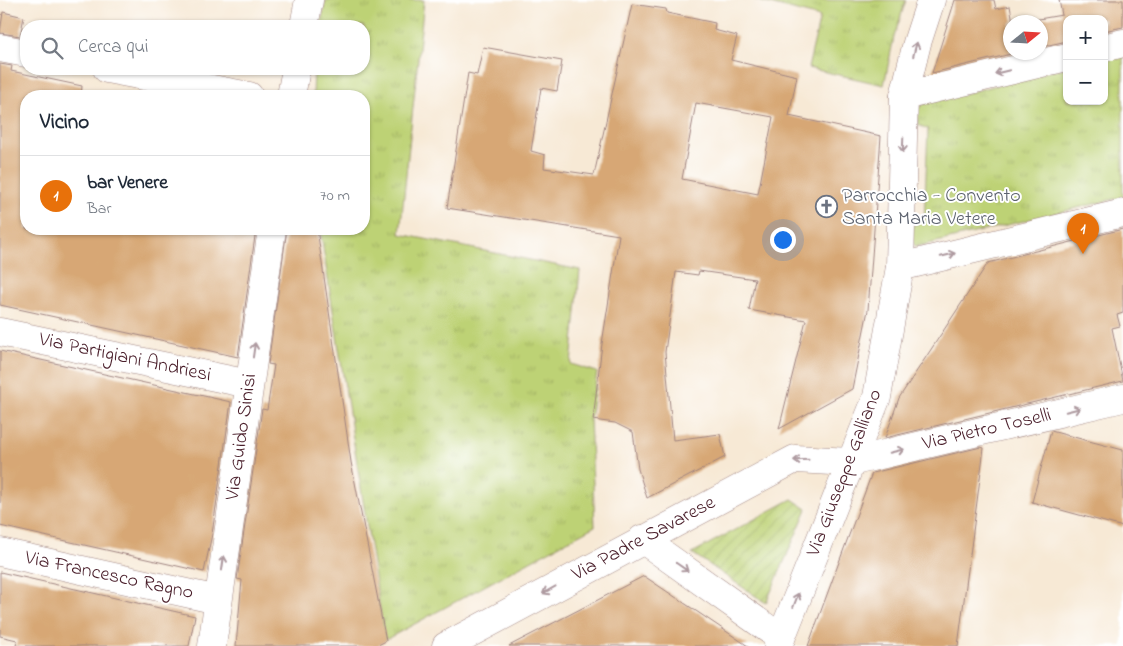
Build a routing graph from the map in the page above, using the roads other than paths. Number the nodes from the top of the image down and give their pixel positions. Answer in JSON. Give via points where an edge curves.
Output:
{"nodes":[{"id":1,"x":309,"y":0,"type":"edge"},
{"id":2,"x":931,"y":0,"type":"edge"},
{"id":3,"x":305,"y":20,"type":"edge"},
{"id":4,"x":1123,"y":43,"type":"edge"},
{"id":5,"x":1108,"y":47,"type":"edge"},
{"id":6,"x":0,"y":48,"type":"edge"},
{"id":7,"x":20,"y":52,"type":"edge"},
{"id":8,"x":1063,"y":58,"type":"edge"},
{"id":9,"x":139,"y":75,"type":"edge"},
{"id":10,"x":295,"y":75,"type":"edge"},
{"id":11,"x":218,"y":90,"type":"edge"},
{"id":12,"x":292,"y":90,"type":"edge"},
{"id":13,"x":904,"y":96,"type":"junction"},
{"id":14,"x":1123,"y":213,"type":"edge"},
{"id":15,"x":271,"y":235,"type":"edge"},
{"id":16,"x":900,"y":267,"type":"junction"},
{"id":17,"x":0,"y":332,"type":"edge"},
{"id":18,"x":249,"y":384,"type":"junction"},
{"id":19,"x":1123,"y":398,"type":"edge"},
{"id":20,"x":850,"y":462,"type":"junction"},
{"id":21,"x":642,"y":539,"type":"junction"},
{"id":22,"x":0,"y":552,"type":"edge"},
{"id":23,"x":218,"y":600,"type":"junction"},
{"id":24,"x":780,"y":642,"type":"edge"},
{"id":25,"x":212,"y":646,"type":"edge"},
{"id":26,"x":446,"y":646,"type":"edge"}],
"edges":[{"from":1,"to":3,"type":"street"},
{"from":13,"to":2,"type":"street","name":"Via Giuseppe Galliano","one_way":true,"via":[[916,43]]},
{"from":4,"to":5,"type":"street"},
{"from":6,"to":7,"type":"street"},
{"from":8,"to":13,"type":"street","one_way":true},
{"from":9,"to":11,"type":"street"},
{"from":10,"to":12,"type":"street"},
{"from":13,"to":16,"type":"street","name":"Via Giuseppe Galliano","one_way":true},
{"from":16,"to":14,"type":"street","one_way":true},
{"from":18,"to":15,"type":"street","name":"Via Guido Sinisi","one_way":true},
{"from":16,"to":20,"type":"street","name":"Via Giuseppe Galliano","via":[[877,397]]},
{"from":17,"to":18,"type":"street","name":"Via Partigiani Andriesi"},
{"from":23,"to":18,"type":"street","name":"Via Guido Sinisi","one_way":true},
{"from":20,"to":19,"type":"street","name":"Via Pietro Toselli","one_way":true},
{"from":20,"to":21,"type":"street","name":"Via Padre Savarese","one_way":true,"via":[[795,459]]},
{"from":24,"to":20,"type":"street","name":"Via Giuseppe Galliano","one_way":true},
{"from":21,"to":24,"type":"street","one_way":true},
{"from":21,"to":26,"type":"street","name":"Via Padre Savarese","one_way":true},
{"from":22,"to":23,"type":"street","name":"Via Francesco Ragno"},
{"from":23,"to":25,"type":"street","name":"Via Guido Sinisi"}]}
